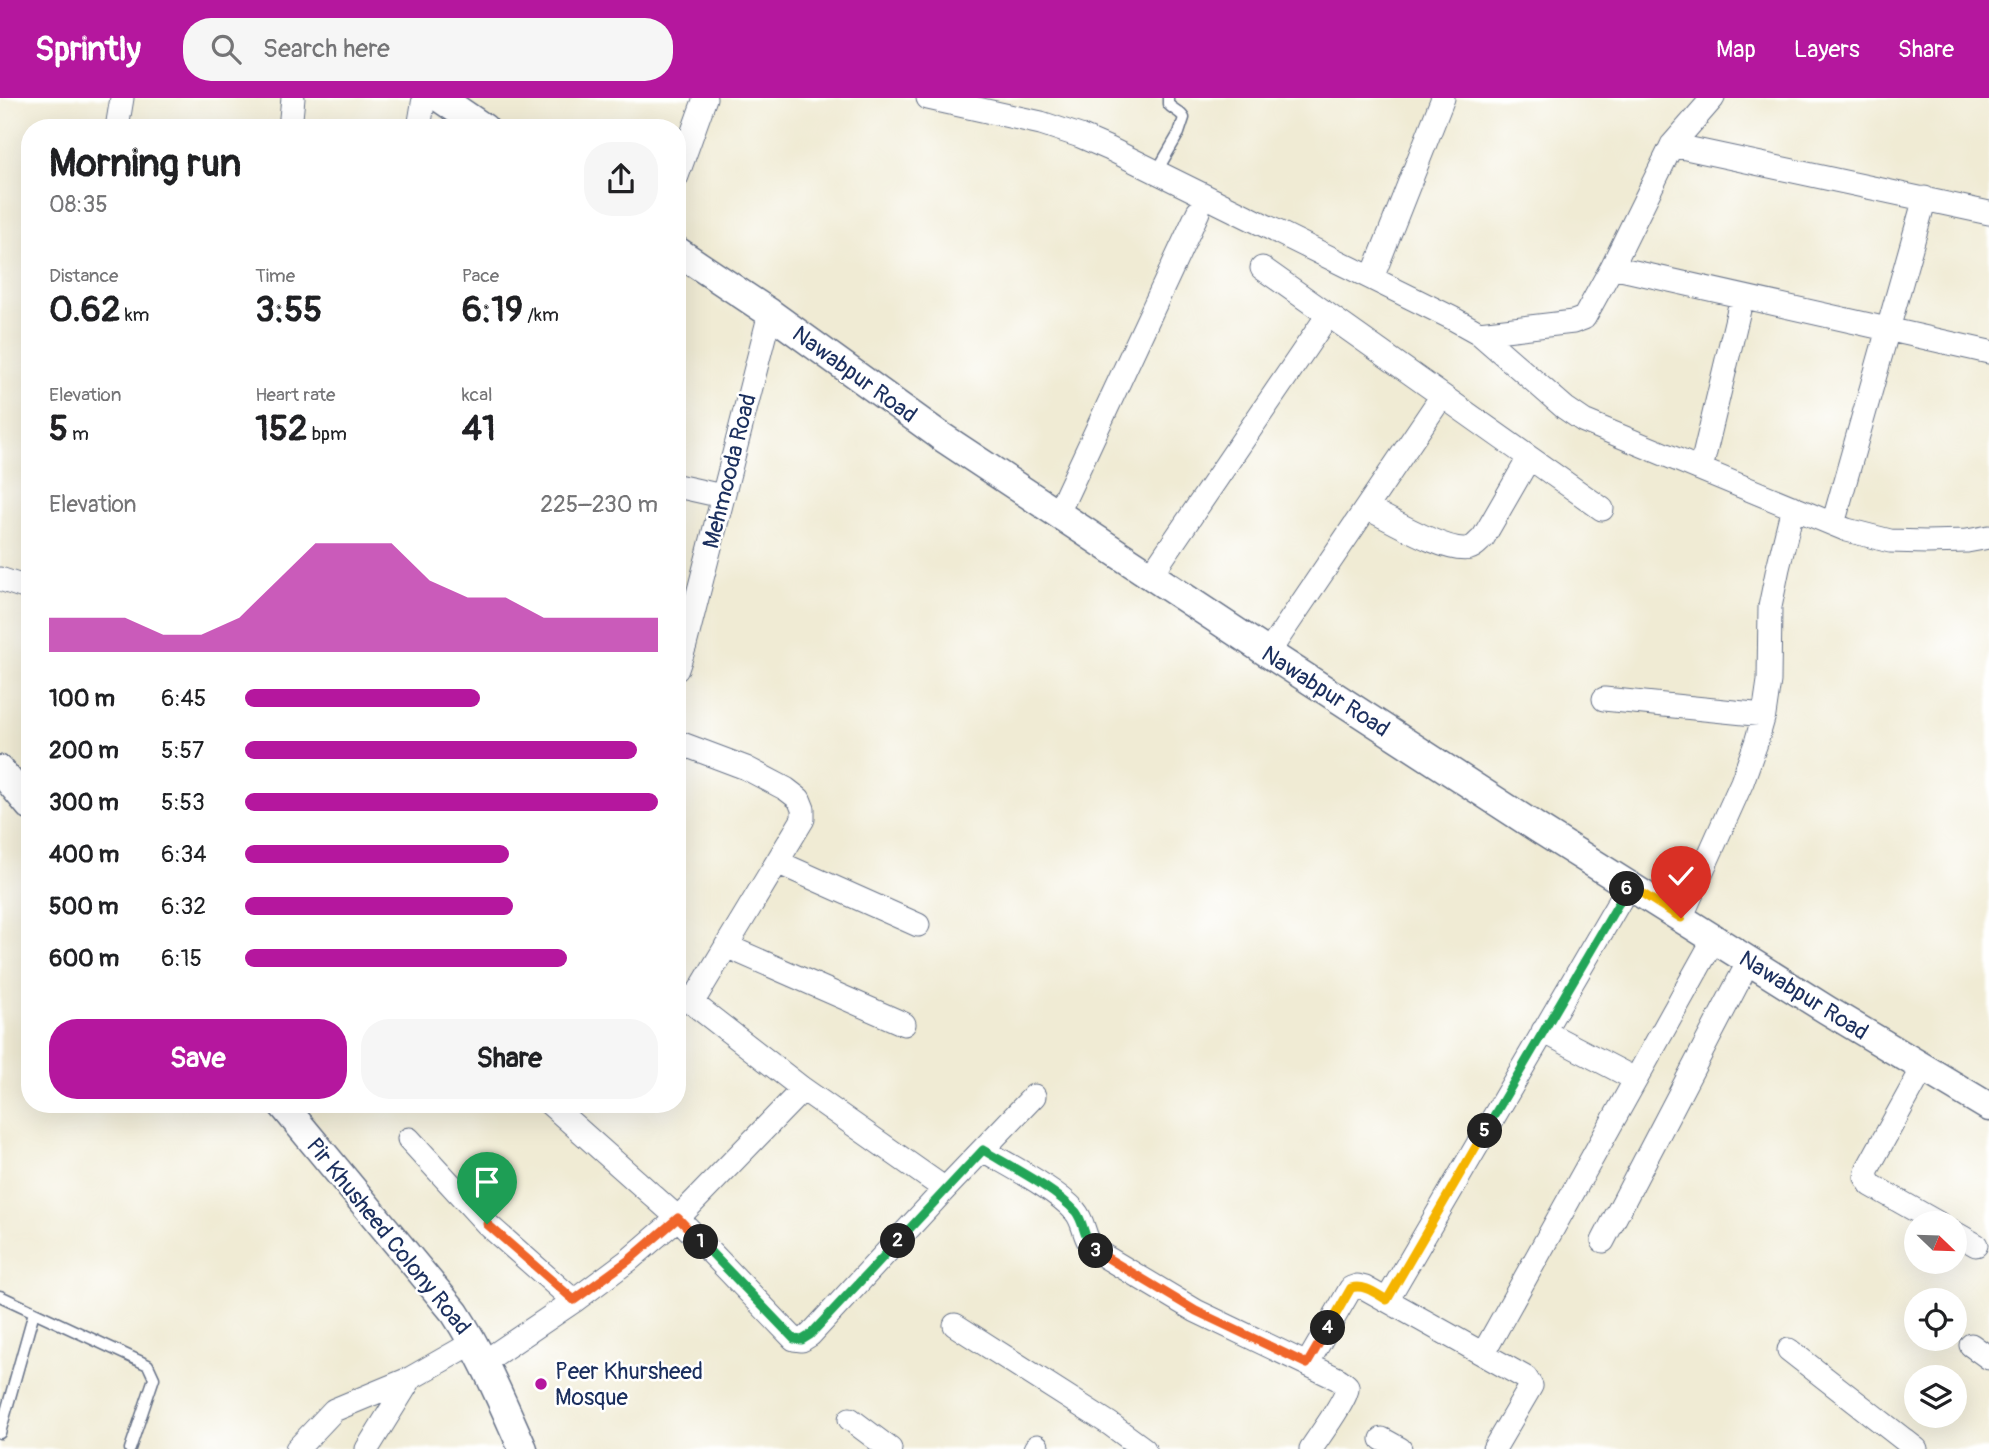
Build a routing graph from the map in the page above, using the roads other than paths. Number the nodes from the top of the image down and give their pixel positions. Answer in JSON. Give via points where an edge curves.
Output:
{"nodes":[{"id":1,"x":122,"y":98,"type":"edge"},
{"id":2,"x":293,"y":98,"type":"edge"},
{"id":3,"x":424,"y":98,"type":"edge"},
{"id":4,"x":440,"y":98,"type":"edge"},
{"id":5,"x":705,"y":98,"type":"edge"},
{"id":6,"x":928,"y":98,"type":"edge"},
{"id":7,"x":1168,"y":98,"type":"edge"},
{"id":8,"x":1443,"y":98,"type":"edge"},
{"id":9,"x":1713,"y":98,"type":"edge"},
{"id":10,"x":961,"y":102,"type":"edge"},
{"id":11,"x":118,"y":119,"type":"edge"},
{"id":12,"x":291,"y":119,"type":"edge"},
{"id":13,"x":420,"y":119,"type":"edge"},
{"id":14,"x":471,"y":119,"type":"edge"},
{"id":15,"x":1672,"y":145,"type":"junction"},
{"id":16,"x":686,"y":151,"type":"edge"},
{"id":17,"x":1163,"y":175,"type":"junction"},
{"id":18,"x":1925,"y":198,"type":"junction"},
{"id":19,"x":1198,"y":212,"type":"dead end"},
{"id":20,"x":1989,"y":213,"type":"edge"},
{"id":21,"x":686,"y":257,"type":"edge"},
{"id":22,"x":1612,"y":267,"type":"junction"},
{"id":23,"x":1262,"y":268,"type":"dead end"},
{"id":24,"x":1372,"y":278,"type":"junction"},
{"id":25,"x":1742,"y":296,"type":"junction"},
{"id":26,"x":770,"y":313,"type":"junction"},
{"id":27,"x":1328,"y":315,"type":"junction"},
{"id":28,"x":1888,"y":330,"type":"junction"},
{"id":29,"x":1479,"y":333,"type":"junction"},
{"id":30,"x":1989,"y":352,"type":"edge"},
{"id":31,"x":1442,"y":396,"type":"junction"},
{"id":32,"x":1530,"y":458,"type":"junction"},
{"id":33,"x":1701,"y":468,"type":"junction"},
{"id":34,"x":686,"y":488,"type":"edge"},
{"id":35,"x":722,"y":496,"type":"junction"},
{"id":36,"x":1367,"y":508,"type":"junction"},
{"id":37,"x":1793,"y":508,"type":"junction"},
{"id":38,"x":1602,"y":509,"type":"dead end"},
{"id":39,"x":1058,"y":513,"type":"junction"},
{"id":40,"x":1833,"y":524,"type":"junction"},
{"id":41,"x":1989,"y":537,"type":"edge"},
{"id":42,"x":1151,"y":575,"type":"junction"},
{"id":43,"x":0,"y":579,"type":"edge"},
{"id":44,"x":21,"y":586,"type":"edge"},
{"id":45,"x":686,"y":641,"type":"edge"},
{"id":46,"x":1268,"y":653,"type":"junction"},
{"id":47,"x":1604,"y":699,"type":"dead end"},
{"id":48,"x":1763,"y":715,"type":"junction"},
{"id":49,"x":686,"y":745,"type":"edge"},
{"id":50,"x":0,"y":770,"type":"edge"},
{"id":51,"x":21,"y":795,"type":"edge"},
{"id":52,"x":778,"y":862,"type":"junction"},
{"id":53,"x":1629,"y":885,"type":"junction"},
{"id":54,"x":1681,"y":918,"type":"junction"},
{"id":55,"x":918,"y":925,"type":"dead end"},
{"id":56,"x":1714,"y":939,"type":"junction"},
{"id":57,"x":726,"y":946,"type":"junction"},
{"id":58,"x":1749,"y":961,"type":"junction"},
{"id":59,"x":686,"y":995,"type":"edge"},
{"id":60,"x":686,"y":999,"type":"edge"},
{"id":61,"x":904,"y":1024,"type":"dead end"},
{"id":62,"x":1543,"y":1031,"type":"junction"},
{"id":63,"x":1923,"y":1068,"type":"junction"},
{"id":64,"x":1635,"y":1079,"type":"junction"},
{"id":65,"x":803,"y":1089,"type":"junction"},
{"id":66,"x":1034,"y":1096,"type":"dead end"},
{"id":67,"x":1989,"y":1107,"type":"edge"},
{"id":68,"x":289,"y":1113,"type":"edge"},
{"id":69,"x":560,"y":1113,"type":"edge"},
{"id":70,"x":409,"y":1139,"type":"dead end"},
{"id":71,"x":983,"y":1150,"type":"junction"},
{"id":72,"x":945,"y":1189,"type":"junction"},
{"id":73,"x":1917,"y":1211,"type":"edge"},
{"id":74,"x":678,"y":1218,"type":"junction"},
{"id":75,"x":1967,"y":1240,"type":"edge"},
{"id":76,"x":1604,"y":1241,"type":"dead end"},
{"id":77,"x":1976,"y":1245,"type":"dead end"},
{"id":78,"x":0,"y":1296,"type":"edge"},
{"id":79,"x":574,"y":1300,"type":"junction"},
{"id":80,"x":1387,"y":1300,"type":"junction"},
{"id":81,"x":34,"y":1312,"type":"junction"},
{"id":82,"x":955,"y":1325,"type":"dead end"},
{"id":83,"x":1789,"y":1350,"type":"dead end"},
{"id":84,"x":479,"y":1352,"type":"junction"},
{"id":85,"x":1483,"y":1354,"type":"junction"},
{"id":86,"x":1307,"y":1364,"type":"junction"},
{"id":87,"x":411,"y":1378,"type":"junction"},
{"id":88,"x":850,"y":1419,"type":"dead end"},
{"id":89,"x":0,"y":1433,"type":"edge"},
{"id":90,"x":130,"y":1449,"type":"edge"},
{"id":91,"x":298,"y":1449,"type":"edge"},
{"id":92,"x":367,"y":1449,"type":"edge"},
{"id":93,"x":523,"y":1449,"type":"edge"},
{"id":94,"x":890,"y":1449,"type":"edge"},
{"id":95,"x":1144,"y":1449,"type":"edge"},
{"id":96,"x":1311,"y":1449,"type":"edge"},
{"id":97,"x":1494,"y":1449,"type":"edge"},
{"id":98,"x":1916,"y":1449,"type":"edge"}],
"edges":[{"from":1,"to":11,"type":"street"},
{"from":2,"to":12,"type":"street"},
{"from":3,"to":13,"type":"street"},
{"from":4,"to":14,"type":"street"},
{"from":5,"to":16,"type":"street"},
{"from":6,"to":10,"type":"street"},
{"from":7,"to":17,"type":"lane","via":[[1172,109],[1184,118],[1161,164]]},
{"from":8,"to":24,"type":"street"},
{"from":9,"to":15,"type":"street"},
{"from":10,"to":17,"type":"street","via":[[1080,136]]},
{"from":15,"to":18,"type":"street"},
{"from":15,"to":22,"type":"street"},
{"from":17,"to":24,"type":"street"},
{"from":18,"to":20,"type":"street"},
{"from":18,"to":28,"type":"street"},
{"from":19,"to":39,"type":"street"},
{"from":21,"to":26,"type":"street","name":"Nawabpur Road"},
{"from":22,"to":25,"type":"street"},
{"from":22,"to":29,"type":"street","via":[[1584,318]]},
{"from":23,"to":27,"type":"street"},
{"from":24,"to":29,"type":"street"},
{"from":25,"to":28,"type":"street"},
{"from":25,"to":33,"type":"street"},
{"from":26,"to":35,"type":"street","name":"Mehmooda Road"},
{"from":26,"to":39,"type":"street","name":"Nawabpur Road","via":[[939,435]]},
{"from":27,"to":31,"type":"street"},
{"from":27,"to":42,"type":"street"},
{"from":28,"to":30,"type":"street"},
{"from":28,"to":40,"type":"street"},
{"from":29,"to":33,"type":"street","via":[[1584,421]]},
{"from":31,"to":32,"type":"street"},
{"from":31,"to":36,"type":"street"},
{"from":32,"to":36,"type":"street","via":[[1483,538],[1472,548],[1442,545]]},
{"from":32,"to":38,"type":"street"},
{"from":33,"to":37,"type":"street"},
{"from":34,"to":35,"type":"street"},
{"from":35,"to":45,"type":"street","name":"Mehmooda Road"},
{"from":36,"to":46,"type":"street"},
{"from":37,"to":40,"type":"street"},
{"from":37,"to":48,"type":"street","via":[[1770,607],[1769,681]]},
{"from":39,"to":42,"type":"street","name":"Nawabpur Road"},
{"from":40,"to":41,"type":"street","via":[[1890,541]]},
{"from":42,"to":46,"type":"street","name":"Nawabpur Road"},
{"from":43,"to":44,"type":"street"},
{"from":46,"to":53,"type":"street","name":"Nawabpur Road"},
{"from":47,"to":48,"type":"street"},
{"from":48,"to":54,"type":"street","via":[[1742,782]]},
{"from":49,"to":52,"type":"street","via":[[746,768],[799,799],[803,818]]},
{"from":50,"to":51,"type":"street"},
{"from":52,"to":55,"type":"street"},
{"from":52,"to":57,"type":"street"},
{"from":53,"to":54,"type":"street","name":"Nawabpur Road"},
{"from":53,"to":62,"type":"street"},
{"from":54,"to":56,"type":"street","name":"Nawabpur Road"},
{"from":56,"to":58,"type":"street","name":"Nawabpur Road"},
{"from":56,"to":64,"type":"street"},
{"from":57,"to":59,"type":"street"},
{"from":57,"to":61,"type":"street"},
{"from":58,"to":63,"type":"street","name":"Nawabpur Road"},
{"from":58,"to":76,"type":"street"},
{"from":60,"to":65,"type":"street"},
{"from":62,"to":64,"type":"street"},
{"from":62,"to":80,"type":"street"},
{"from":63,"to":67,"type":"street","name":"Nawabpur Road"},
{"from":63,"to":73,"type":"street","via":[[1866,1177],[1871,1185]]},
{"from":64,"to":85,"type":"street"},
{"from":65,"to":72,"type":"street"},
{"from":65,"to":74,"type":"street"},
{"from":66,"to":71,"type":"street"},
{"from":68,"to":84,"type":"street","name":"Pir Khusheed Colony Road","via":[[455,1313]]},
{"from":69,"to":74,"type":"street"},
{"from":70,"to":79,"type":"street","via":[[487,1224]]},
{"from":71,"to":72,"type":"street"},
{"from":71,"to":86,"type":"street","via":[[1074,1209],[1087,1240],[1099,1253],[1196,1311]]},
{"from":72,"to":74,"type":"street","via":[[802,1340],[794,1339]]},
{"from":74,"to":79,"type":"street"},
{"from":75,"to":77,"type":"street"},
{"from":78,"to":81,"type":"lane"},
{"from":79,"to":84,"type":"street"},
{"from":80,"to":85,"type":"street"},
{"from":80,"to":86,"type":"street","via":[[1366,1288],[1351,1288]]},
{"from":81,"to":89,"type":"lane"},
{"from":81,"to":90,"type":"lane","via":[[148,1365],[154,1378]]},
{"from":82,"to":95,"type":"street"},
{"from":83,"to":98,"type":"street"},
{"from":84,"to":87,"type":"street"},
{"from":84,"to":93,"type":"street","name":"Pir Khusheed Colony Road"},
{"from":85,"to":97,"type":"street","via":[[1526,1378],[1531,1386]]},
{"from":86,"to":96,"type":"street","via":[[1346,1384],[1347,1390]]},
{"from":87,"to":91,"type":"street","via":[[334,1410]]},
{"from":87,"to":92,"type":"street"},
{"from":88,"to":94,"type":"street"}]}
